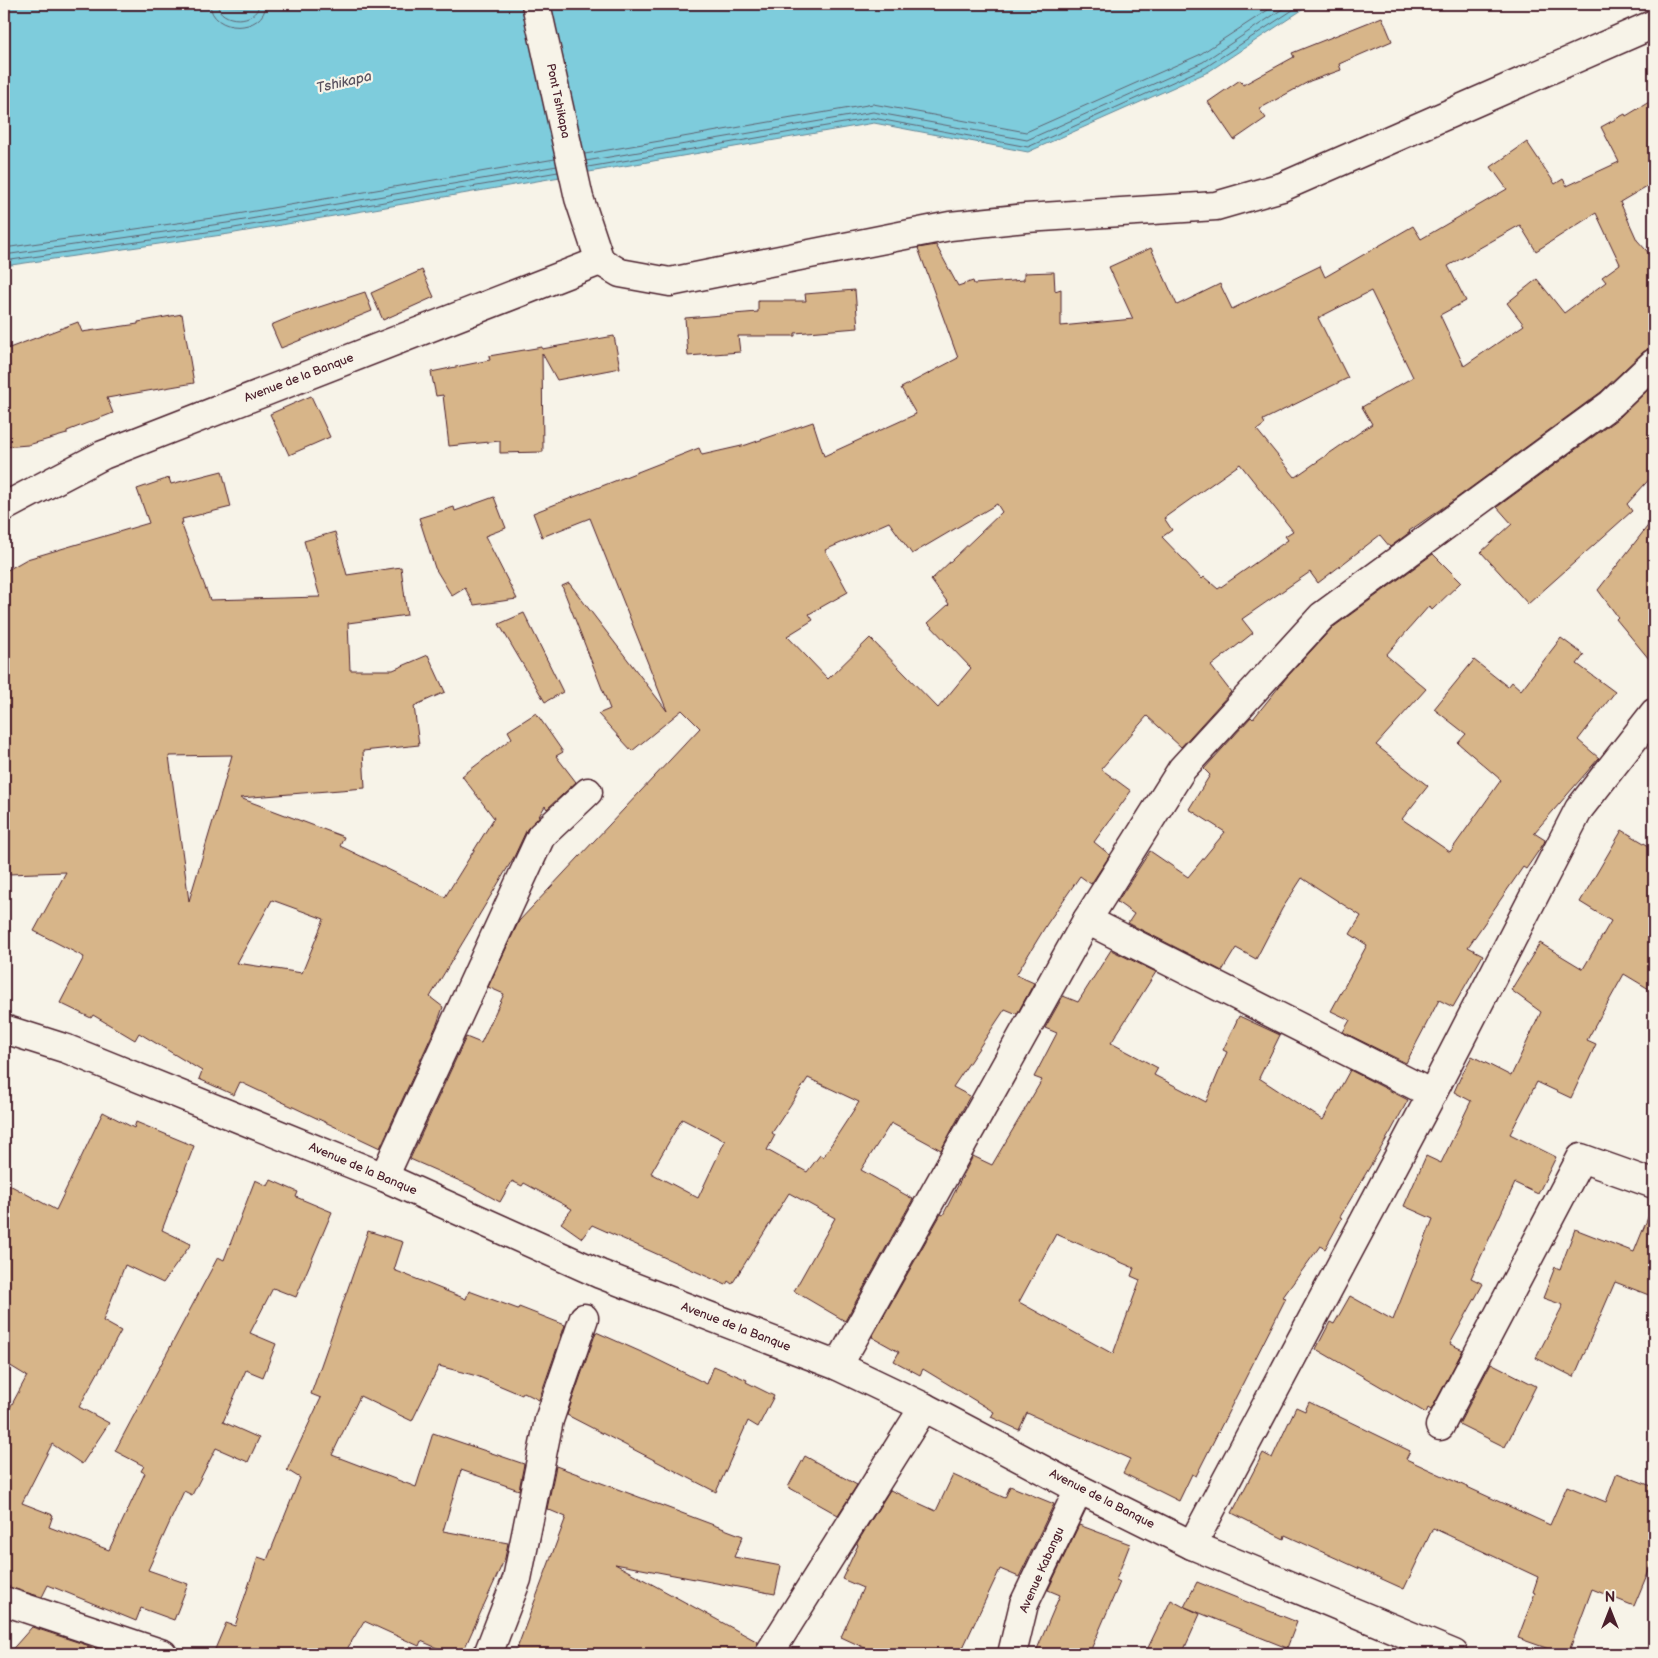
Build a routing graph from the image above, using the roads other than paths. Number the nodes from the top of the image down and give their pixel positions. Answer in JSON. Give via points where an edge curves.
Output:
{"nodes":[{"id":1,"x":536,"y":4,"type":"edge"},
{"id":2,"x":1654,"y":24,"type":"edge"},
{"id":3,"x":600,"y":261,"type":"junction"},
{"id":4,"x":1654,"y":363,"type":"edge"},
{"id":5,"x":4,"y":507,"type":"edge"},
{"id":6,"x":1654,"y":714,"type":"edge"},
{"id":7,"x":588,"y":792,"type":"dead end"},
{"id":8,"x":1087,"y":920,"type":"junction"},
{"id":9,"x":4,"y":1029,"type":"edge"},
{"id":10,"x":1432,"y":1094,"type":"junction"},
{"id":11,"x":384,"y":1177,"type":"junction"},
{"id":12,"x":1654,"y":1184,"type":"edge"},
{"id":13,"x":584,"y":1318,"type":"dead end"},
{"id":14,"x":838,"y":1366,"type":"junction"},
{"id":15,"x":924,"y":1407,"type":"junction"},
{"id":16,"x":1440,"y":1426,"type":"dead end"},
{"id":17,"x":1080,"y":1489,"type":"junction"},
{"id":18,"x":1192,"y":1545,"type":"junction"},
{"id":19,"x":4,"y":1601,"type":"edge"},
{"id":20,"x":163,"y":1654,"type":"edge"},
{"id":21,"x":488,"y":1654,"type":"edge"},
{"id":22,"x":769,"y":1654,"type":"edge"},
{"id":23,"x":1012,"y":1654,"type":"edge"},
{"id":24,"x":1454,"y":1654,"type":"edge"}],
"edges":[{"from":1,"to":3,"type":"street","name":"Pont Tshikapa","via":[[579,198]]},
{"from":2,"to":3,"type":"street","via":[[1282,187],[1216,206],[950,226],[670,282],[620,273]]},
{"from":3,"to":5,"type":"street","name":"Avenue de la Banque","via":[[103,455]]},
{"from":4,"to":8,"type":"street","via":[[1610,404],[1322,616],[1182,769]]},
{"from":6,"to":10,"type":"street","via":[[1579,809]]},
{"from":7,"to":11,"type":"street","via":[[541,836]]},
{"from":8,"to":10,"type":"street"},
{"from":8,"to":14,"type":"street"},
{"from":9,"to":11,"type":"street","name":"Avenue de la Banque","via":[[68,1049]]},
{"from":10,"to":18,"type":"street"},
{"from":11,"to":14,"type":"street","name":"Avenue de la Banque","via":[[600,1274]]},
{"from":12,"to":16,"type":"street","via":[[1581,1158]]},
{"from":13,"to":21,"type":"street","via":[[549,1420],[517,1579]]},
{"from":14,"to":15,"type":"street","name":"Avenue de la Banque"},
{"from":15,"to":17,"type":"street","name":"Avenue de la Banque"},
{"from":15,"to":22,"type":"street"},
{"from":17,"to":18,"type":"street","name":"Avenue de la Banque"},
{"from":17,"to":23,"type":"street","name":"Avenue Kabangu","via":[[1024,1604]]},
{"from":18,"to":24,"type":"street","name":"Avenue de la Banque"},
{"from":19,"to":20,"type":"street"}]}
